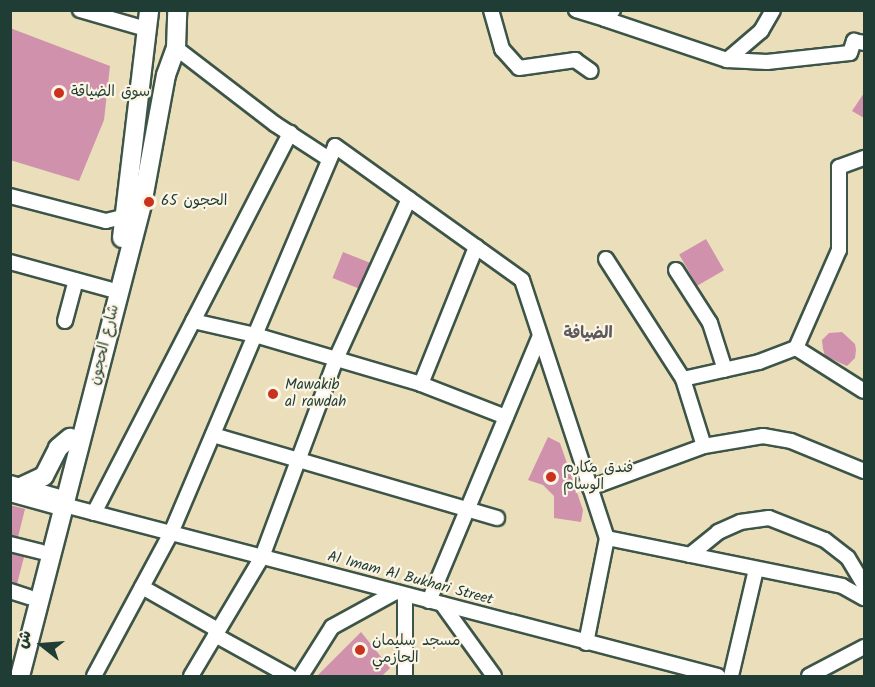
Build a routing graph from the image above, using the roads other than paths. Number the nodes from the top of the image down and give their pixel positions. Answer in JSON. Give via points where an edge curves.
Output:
{"nodes":[{"id":1,"x":80,"y":10,"type":"edge"},
{"id":2,"x":169,"y":10,"type":"edge"},
{"id":3,"x":177,"y":10,"type":"edge"},
{"id":4,"x":491,"y":10,"type":"edge"},
{"id":5,"x":576,"y":10,"type":"edge"},
{"id":6,"x":773,"y":10,"type":"edge"},
{"id":7,"x":609,"y":15,"type":"edge"},
{"id":8,"x":118,"y":16,"type":"edge"},
{"id":9,"x":148,"y":20,"type":"edge"},
{"id":10,"x":864,"y":43,"type":"edge"},
{"id":11,"x":176,"y":48,"type":"junction"},
{"id":12,"x":727,"y":60,"type":"junction"},
{"id":13,"x":591,"y":71,"type":"dead end"},
{"id":14,"x":166,"y":75,"type":"junction"},
{"id":15,"x":290,"y":133,"type":"junction"},
{"id":16,"x":864,"y":158,"type":"edge"},
{"id":17,"x":329,"y":159,"type":"junction"},
{"id":18,"x":10,"y":196,"type":"edge"},
{"id":19,"x":409,"y":199,"type":"junction"},
{"id":20,"x":126,"y":216,"type":"junction"},
{"id":21,"x":476,"y":247,"type":"junction"},
{"id":22,"x":606,"y":259,"type":"dead end"},
{"id":23,"x":10,"y":262,"type":"edge"},
{"id":24,"x":676,"y":270,"type":"dead end"},
{"id":25,"x":76,"y":280,"type":"junction"},
{"id":26,"x":109,"y":289,"type":"junction"},
{"id":27,"x":65,"y":321,"type":"dead end"},
{"id":28,"x":193,"y":321,"type":"junction"},
{"id":29,"x":255,"y":335,"type":"junction"},
{"id":30,"x":540,"y":336,"type":"junction"},
{"id":31,"x":796,"y":348,"type":"junction"},
{"id":32,"x":336,"y":359,"type":"junction"},
{"id":33,"x":724,"y":370,"type":"junction"},
{"id":34,"x":683,"y":379,"type":"junction"},
{"id":35,"x":421,"y":384,"type":"junction"},
{"id":36,"x":864,"y":391,"type":"edge"},
{"id":37,"x":506,"y":417,"type":"junction"},
{"id":38,"x":213,"y":435,"type":"junction"},
{"id":39,"x":70,"y":438,"type":"junction"},
{"id":40,"x":704,"y":446,"type":"junction"},
{"id":41,"x":299,"y":458,"type":"junction"},
{"id":42,"x":864,"y":471,"type":"edge"},
{"id":43,"x":15,"y":488,"type":"edge"},
{"id":44,"x":590,"y":488,"type":"junction"},
{"id":45,"x":58,"y":502,"type":"junction"},
{"id":46,"x":468,"y":509,"type":"junction"},
{"id":47,"x":94,"y":513,"type":"junction"},
{"id":48,"x":497,"y":518,"type":"dead end"},
{"id":49,"x":171,"y":533,"type":"junction"},
{"id":50,"x":607,"y":538,"type":"junction"},
{"id":51,"x":10,"y":544,"type":"edge"},
{"id":52,"x":41,"y":552,"type":"junction"},
{"id":53,"x":690,"y":555,"type":"junction"},
{"id":54,"x":262,"y":557,"type":"junction"},
{"id":55,"x":756,"y":569,"type":"junction"},
{"id":56,"x":864,"y":585,"type":"edge"},
{"id":57,"x":142,"y":587,"type":"junction"},
{"id":58,"x":10,"y":591,"type":"edge"},
{"id":59,"x":400,"y":593,"type":"junction"},
{"id":60,"x":29,"y":597,"type":"junction"},
{"id":61,"x":864,"y":598,"type":"edge"},
{"id":62,"x":435,"y":603,"type":"junction"},
{"id":63,"x":217,"y":633,"type":"junction"},
{"id":64,"x":586,"y":642,"type":"junction"},
{"id":65,"x":864,"y":646,"type":"edge"},
{"id":66,"x":10,"y":668,"type":"edge"},
{"id":67,"x":20,"y":676,"type":"edge"},
{"id":68,"x":94,"y":676,"type":"edge"},
{"id":69,"x":191,"y":676,"type":"edge"},
{"id":70,"x":289,"y":676,"type":"edge"},
{"id":71,"x":301,"y":676,"type":"edge"},
{"id":72,"x":405,"y":676,"type":"edge"},
{"id":73,"x":494,"y":676,"type":"edge"},
{"id":74,"x":718,"y":676,"type":"edge"},
{"id":75,"x":731,"y":676,"type":"edge"},
{"id":76,"x":809,"y":676,"type":"edge"}],
"edges":[{"from":1,"to":8,"type":"street"},
{"from":2,"to":14,"type":"main road"},
{"from":3,"to":11,"type":"main road","name":"شارع الحجون"},
{"from":4,"to":13,"type":"street","via":[[502,49],[519,68],[575,60]]},
{"from":5,"to":7,"type":"street"},
{"from":6,"to":12,"type":"street","via":[[761,30]]},
{"from":7,"to":12,"type":"street"},
{"from":8,"to":9,"type":"street"},
{"from":9,"to":20,"type":"main road","name":"شارع الحجون"},
{"from":10,"to":12,"type":"street","via":[[854,41],[850,53],[767,62]]},
{"from":11,"to":14,"type":"main road","name":"شارع الحجون"},
{"from":11,"to":15,"type":"street"},
{"from":14,"to":45,"type":"main road","name":"شارع الحجون","via":[[143,199]]},
{"from":15,"to":17,"type":"street"},
{"from":15,"to":28,"type":"street"},
{"from":16,"to":31,"type":"street","via":[[839,167],[839,250]]},
{"from":17,"to":19,"type":"street","via":[[335,146]]},
{"from":17,"to":29,"type":"street"},
{"from":18,"to":20,"type":"street","via":[[106,221]]},
{"from":19,"to":21,"type":"street"},
{"from":19,"to":32,"type":"street"},
{"from":20,"to":26,"type":"main road","name":"شارع الحجون"},
{"from":21,"to":30,"type":"street","via":[[522,280]]},
{"from":21,"to":35,"type":"street"},
{"from":22,"to":34,"type":"street"},
{"from":23,"to":25,"type":"street"},
{"from":24,"to":33,"type":"street","via":[[710,322]]},
{"from":25,"to":26,"type":"street"},
{"from":25,"to":27,"type":"street"},
{"from":26,"to":39,"type":"main road","name":"شارع الحجون"},
{"from":28,"to":29,"type":"street"},
{"from":28,"to":47,"type":"street"},
{"from":29,"to":32,"type":"street"},
{"from":29,"to":38,"type":"street"},
{"from":30,"to":37,"type":"street"},
{"from":30,"to":44,"type":"street"},
{"from":31,"to":33,"type":"street"},
{"from":31,"to":36,"type":"street"},
{"from":32,"to":35,"type":"street"},
{"from":32,"to":41,"type":"street"},
{"from":33,"to":34,"type":"street"},
{"from":34,"to":40,"type":"street"},
{"from":35,"to":37,"type":"street"},
{"from":37,"to":46,"type":"street"},
{"from":38,"to":41,"type":"street"},
{"from":38,"to":49,"type":"street"},
{"from":39,"to":43,"type":"main road","via":[[58,448],[44,476]]},
{"from":39,"to":45,"type":"main road","name":"شارع الحجون"},
{"from":40,"to":42,"type":"street","via":[[763,436],[791,441]]},
{"from":40,"to":44,"type":"street"},
{"from":41,"to":46,"type":"street"},
{"from":41,"to":54,"type":"street"},
{"from":43,"to":45,"type":"street","name":"Al Imam Al Bukhari Street"},
{"from":44,"to":50,"type":"street"},
{"from":45,"to":47,"type":"street","name":"Al Imam Al Bukhari Street"},
{"from":45,"to":52,"type":"main road","name":"شارع الحجون"},
{"from":45,"to":67,"type":"main road","name":"شارع الحجون"},
{"from":46,"to":48,"type":"street"},
{"from":46,"to":62,"type":"street"},
{"from":47,"to":49,"type":"street","name":"Al Imam Al Bukhari Street"},
{"from":49,"to":54,"type":"street","name":"Al Imam Al Bukhari Street"},
{"from":49,"to":57,"type":"street"},
{"from":50,"to":53,"type":"street"},
{"from":50,"to":64,"type":"street"},
{"from":51,"to":52,"type":"street"},
{"from":52,"to":60,"type":"main road","name":"شارع الحجون"},
{"from":53,"to":55,"type":"street"},
{"from":53,"to":56,"type":"street","via":[[718,532],[740,522],[769,518],[825,540],[848,558]]},
{"from":54,"to":59,"type":"street","name":"Al Imam Al Bukhari Street"},
{"from":54,"to":63,"type":"street"},
{"from":55,"to":61,"type":"street","via":[[842,586]]},
{"from":55,"to":75,"type":"street"},
{"from":57,"to":63,"type":"street"},
{"from":57,"to":68,"type":"street"},
{"from":58,"to":60,"type":"street"},
{"from":59,"to":62,"type":"street","name":"Al Imam Al Bukhari Street"},
{"from":59,"to":71,"type":"street","via":[[332,627]]},
{"from":59,"to":72,"type":"street"},
{"from":60,"to":66,"type":"main road","name":"شارع الحجون"},
{"from":62,"to":64,"type":"street","name":"Al Imam Al Bukhari Street"},
{"from":62,"to":73,"type":"street"},
{"from":63,"to":69,"type":"street"},
{"from":63,"to":70,"type":"street"},
{"from":64,"to":74,"type":"street","name":"Al Imam Al Bukhari Street"},
{"from":65,"to":76,"type":"street"}]}
